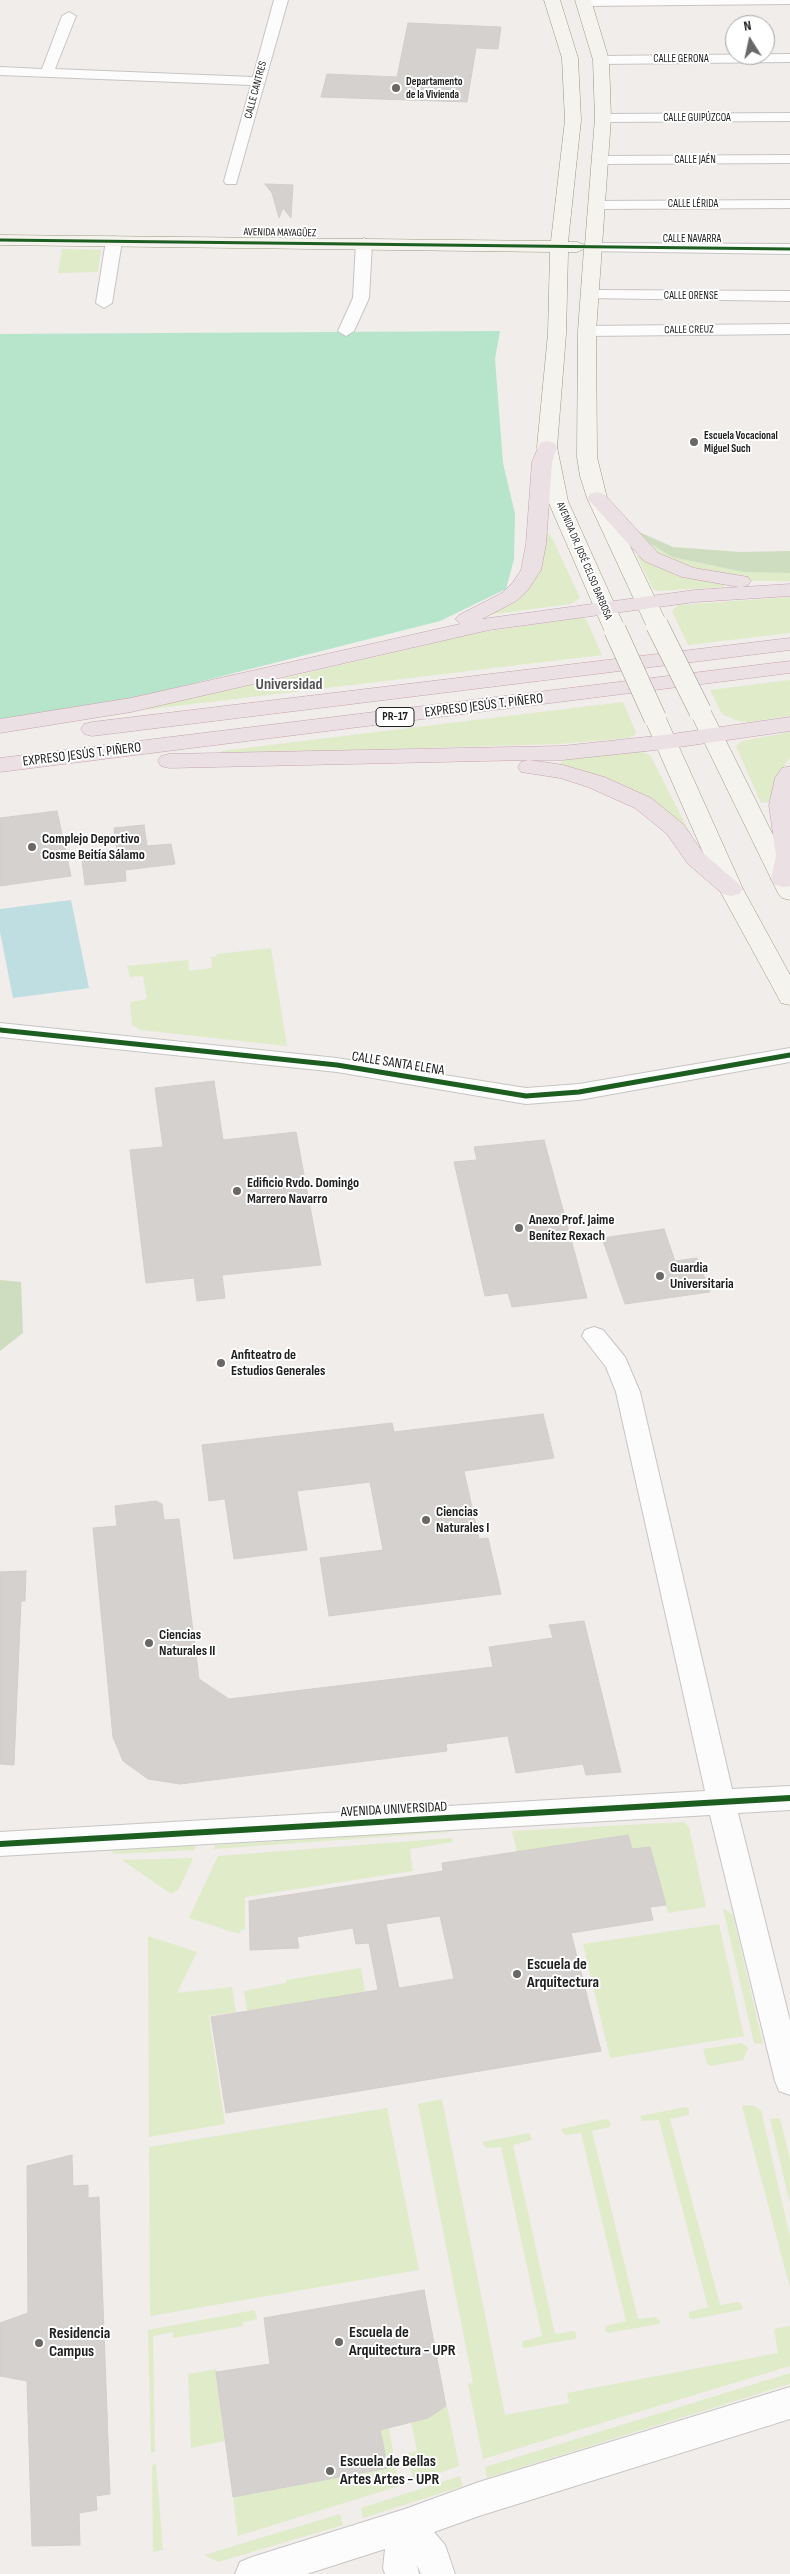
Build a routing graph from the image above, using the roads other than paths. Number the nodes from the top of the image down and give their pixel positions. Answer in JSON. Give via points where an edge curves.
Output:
{"nodes":[{"id":1,"x":281,"y":0,"type":"edge"},
{"id":2,"x":552,"y":0,"type":"edge"},
{"id":3,"x":790,"y":0,"type":"edge"},
{"id":4,"x":583,"y":1,"type":"edge"},
{"id":5,"x":69,"y":16,"type":"dead end"},
{"id":6,"x":790,"y":58,"type":"edge"},
{"id":7,"x":601,"y":60,"type":"junction"},
{"id":8,"x":0,"y":71,"type":"edge"},
{"id":9,"x":47,"y":73,"type":"junction"},
{"id":10,"x":258,"y":81,"type":"junction"},
{"id":11,"x":790,"y":117,"type":"edge"},
{"id":12,"x":603,"y":118,"type":"junction"},
{"id":13,"x":790,"y":159,"type":"edge"},
{"id":14,"x":601,"y":160,"type":"junction"},
{"id":15,"x":232,"y":181,"type":"dead end"},
{"id":16,"x":790,"y":204,"type":"edge"},
{"id":17,"x":596,"y":205,"type":"junction"},
{"id":18,"x":0,"y":240,"type":"edge"},
{"id":19,"x":114,"y":241,"type":"junction"},
{"id":20,"x":364,"y":244,"type":"junction"},
{"id":21,"x":559,"y":247,"type":"junction"},
{"id":22,"x":593,"y":248,"type":"junction"},
{"id":23,"x":790,"y":249,"type":"edge"},
{"id":24,"x":592,"y":296,"type":"junction"},
{"id":25,"x":790,"y":296,"type":"edge"},
{"id":26,"x":104,"y":303,"type":"dead end"},
{"id":27,"x":790,"y":329,"type":"edge"},
{"id":28,"x":346,"y":331,"type":"dead end"},
{"id":29,"x":587,"y":331,"type":"junction"},
{"id":30,"x":547,"y":447,"type":"junction"},
{"id":31,"x":597,"y":498,"type":"junction"},
{"id":32,"x":790,"y":583,"type":"edge"},
{"id":33,"x":790,"y":590,"type":"edge"},
{"id":34,"x":646,"y":602,"type":"junction"},
{"id":35,"x":603,"y":607,"type":"junction"},
{"id":36,"x":790,"y":644,"type":"edge"},
{"id":37,"x":388,"y":645,"type":"junction"},
{"id":38,"x":790,"y":667,"type":"edge"},
{"id":39,"x":790,"y":724,"type":"edge"},
{"id":40,"x":0,"y":726,"type":"edge"},
{"id":41,"x":714,"y":736,"type":"junction"},
{"id":42,"x":0,"y":740,"type":"edge"},
{"id":43,"x":666,"y":742,"type":"junction"},
{"id":44,"x":428,"y":758,"type":"junction"},
{"id":45,"x":0,"y":764,"type":"edge"},
{"id":46,"x":0,"y":772,"type":"edge"},
{"id":47,"x":790,"y":773,"type":"edge"},
{"id":48,"x":786,"y":887,"type":"edge"},
{"id":49,"x":731,"y":889,"type":"junction"},
{"id":50,"x":790,"y":997,"type":"edge"},
{"id":51,"x":0,"y":1030,"type":"edge"},
{"id":52,"x":790,"y":1055,"type":"edge"},
{"id":53,"x":594,"y":1336,"type":"dead end"},
{"id":54,"x":790,"y":1798,"type":"edge"},
{"id":55,"x":721,"y":1802,"type":"junction"},
{"id":56,"x":0,"y":1844,"type":"edge"},
{"id":57,"x":790,"y":2081,"type":"edge"},
{"id":58,"x":790,"y":2403,"type":"edge"},
{"id":59,"x":404,"y":2526,"type":"junction"},
{"id":60,"x":252,"y":2574,"type":"edge"},
{"id":61,"x":402,"y":2574,"type":"edge"},
{"id":62,"x":438,"y":2574,"type":"edge"}],
"edges":[{"from":1,"to":10,"type":"street","name":"CALLE CANTRES"},
{"from":2,"to":21,"type":"main road","name":"AVENIDA DR. JOSÉ CELSO BARBOSA","via":[[566,40],[572,72],[572,120]]},
{"from":3,"to":4,"type":"street"},
{"from":4,"to":7,"type":"main road"},
{"from":5,"to":9,"type":"street"},
{"from":6,"to":7,"type":"street","name":"CALLE GERONA"},
{"from":7,"to":12,"type":"main road"},
{"from":8,"to":9,"type":"street"},
{"from":9,"to":10,"type":"street"},
{"from":10,"to":15,"type":"street","name":"CALLE CANTRES"},
{"from":11,"to":12,"type":"street","name":"CALLE GUIPÚZCOA"},
{"from":12,"to":14,"type":"main road"},
{"from":13,"to":14,"type":"street","name":"CALLE JAÉN"},
{"from":14,"to":17,"type":"main road"},
{"from":16,"to":17,"type":"street","name":"CALLE LÉRIDA"},
{"from":17,"to":22,"type":"main road"},
{"from":18,"to":19,"type":"main road","name":"AVENIDA MAYAGÜEZ"},
{"from":19,"to":20,"type":"main road","name":"AVENIDA MAYAGÜEZ"},
{"from":19,"to":26,"type":"street"},
{"from":20,"to":21,"type":"main road","name":"AVENIDA MAYAGÜEZ"},
{"from":20,"to":28,"type":"street","via":[[361,298]]},
{"from":21,"to":22,"type":"main road","name":"AVENIDA MAYAGÜEZ"},
{"from":21,"to":30,"type":"main road","name":"AVENIDA DR. JOSÉ CELSO BARBOSA","via":[[557,334]]},
{"from":22,"to":23,"type":"street","name":"CALLE NAVARRA"},
{"from":22,"to":24,"type":"main road"},
{"from":24,"to":25,"type":"street","name":"CALLE ORENSE"},
{"from":24,"to":29,"type":"main road"},
{"from":27,"to":29,"type":"street","name":"CALLE CREUZ"},
{"from":29,"to":31,"type":"main road","via":[[587,457]]},
{"from":30,"to":35,"type":"main road","name":"AVENIDA DR. JOSÉ CELSO BARBOSA","via":[[558,501]]},
{"from":30,"to":37,"type":"highway","via":[[542,462],[534,558],[521,586],[483,612]]},
{"from":31,"to":32,"type":"highway","via":[[641,548],[661,563],[714,578]]},
{"from":31,"to":34,"type":"main road"},
{"from":33,"to":34,"type":"highway"},
{"from":34,"to":35,"type":"highway"},
{"from":34,"to":41,"type":"main road","bridge":true},
{"from":35,"to":37,"type":"highway","via":[[489,624]]},
{"from":35,"to":43,"type":"main road","name":"AVENIDA DR. JOSÉ CELSO BARBOSA","bridge":true},
{"from":36,"to":42,"type":"highway","name":"EXPRESO JESÚS T. PIÑERO","number":"PR-17"},
{"from":37,"to":40,"type":"highway","via":[[131,705]]},
{"from":38,"to":45,"type":"highway","name":"EXPRESO JESÚS T. PIÑERO","number":"PR-17"},
{"from":39,"to":41,"type":"highway"},
{"from":41,"to":43,"type":"highway"},
{"from":41,"to":48,"type":"main road"},
{"from":43,"to":44,"type":"highway","via":[[562,753]]},
{"from":43,"to":49,"type":"main road","name":"AVENIDA DR. JOSÉ CELSO BARBOSA"},
{"from":44,"to":46,"type":"highway","via":[[195,760]]},
{"from":44,"to":49,"type":"highway","via":[[563,772],[623,792],[643,803],[675,829],[696,859]]},
{"from":47,"to":48,"type":"highway","via":[[780,805],[788,856]]},
{"from":49,"to":50,"type":"main road","name":"AVENIDA DR. JOSÉ CELSO BARBOSA"},
{"from":51,"to":52,"type":"street","name":"CALLE SANTA ELENA","via":[[337,1065],[526,1096],[579,1092]]},
{"from":53,"to":55,"type":"street","via":[[616,1362],[628,1392]]},
{"from":54,"to":55,"type":"street","name":"AVENIDA UNIVERSIDAD"},
{"from":55,"to":56,"type":"street","name":"AVENIDA UNIVERSIDAD"},
{"from":55,"to":57,"type":"street"},
{"from":58,"to":59,"type":"street","via":[[479,2499]]},
{"from":59,"to":60,"type":"street"},
{"from":59,"to":61,"type":"street"},
{"from":59,"to":62,"type":"street","via":[[433,2556]]}]}
